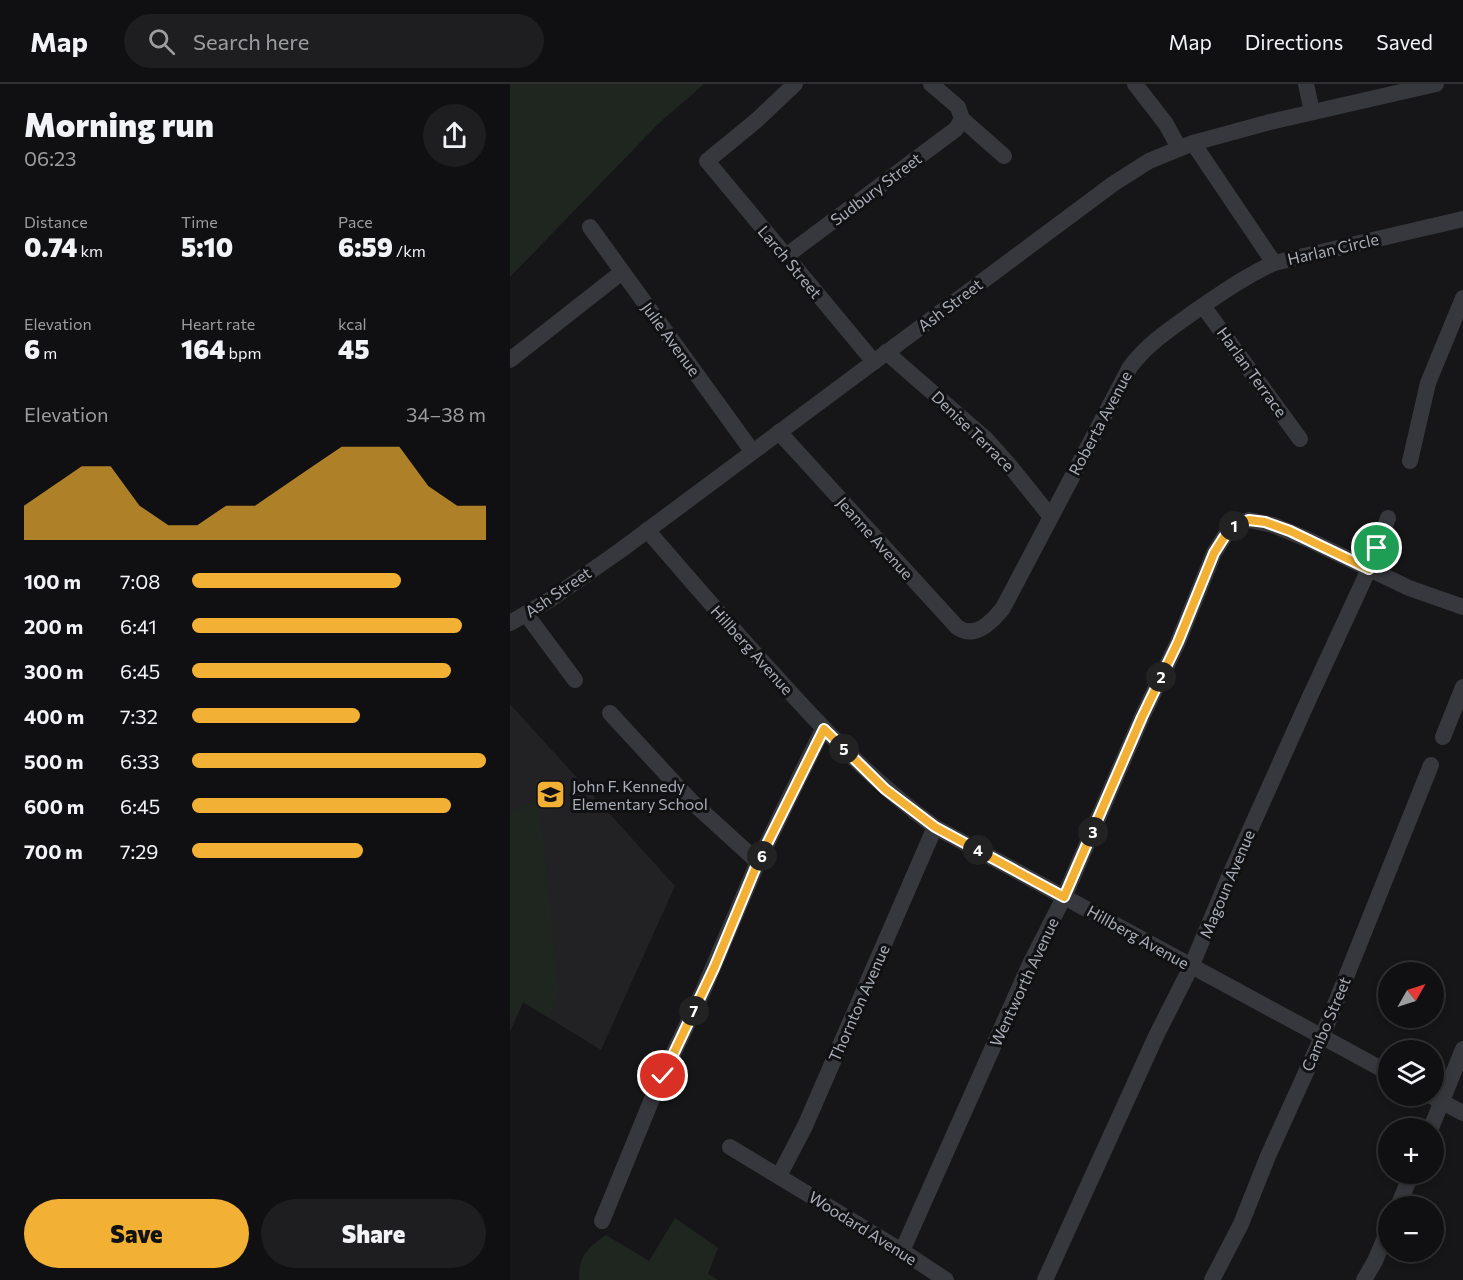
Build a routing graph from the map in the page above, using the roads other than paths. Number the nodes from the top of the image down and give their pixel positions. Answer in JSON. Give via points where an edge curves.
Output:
{"nodes":[{"id":1,"x":795,"y":84,"type":"edge"},
{"id":2,"x":931,"y":84,"type":"edge"},
{"id":3,"x":1135,"y":84,"type":"edge"},
{"id":4,"x":1306,"y":84,"type":"edge"},
{"id":5,"x":1436,"y":84,"type":"edge"},
{"id":6,"x":1311,"y":112,"type":"junction"},
{"id":7,"x":962,"y":119,"type":"junction"},
{"id":8,"x":1186,"y":146,"type":"junction"},
{"id":9,"x":1004,"y":156,"type":"dead end"},
{"id":10,"x":1463,"y":219,"type":"edge"},
{"id":11,"x":590,"y":227,"type":"dead end"},
{"id":12,"x":786,"y":256,"type":"junction"},
{"id":13,"x":1274,"y":263,"type":"junction"},
{"id":14,"x":622,"y":272,"type":"junction"},
{"id":15,"x":1463,"y":298,"type":"edge"},
{"id":16,"x":1203,"y":306,"type":"junction"},
{"id":17,"x":880,"y":357,"type":"junction"},
{"id":18,"x":510,"y":360,"type":"edge"},
{"id":19,"x":779,"y":432,"type":"junction"},
{"id":20,"x":1300,"y":439,"type":"dead end"},
{"id":21,"x":752,"y":451,"type":"junction"},
{"id":22,"x":1410,"y":461,"type":"dead end"},
{"id":23,"x":1051,"y":517,"type":"junction"},
{"id":24,"x":1388,"y":518,"type":"dead end"},
{"id":25,"x":647,"y":530,"type":"junction"},
{"id":26,"x":1369,"y":569,"type":"junction"},
{"id":27,"x":1463,"y":608,"type":"edge"},
{"id":28,"x":526,"y":614,"type":"junction"},
{"id":29,"x":510,"y":623,"type":"edge"},
{"id":30,"x":978,"y":630,"type":"joint"},
{"id":31,"x":575,"y":680,"type":"dead end"},
{"id":32,"x":1463,"y":687,"type":"edge"},
{"id":33,"x":610,"y":713,"type":"dead end"},
{"id":34,"x":824,"y":729,"type":"junction"},
{"id":35,"x":1443,"y":737,"type":"dead end"},
{"id":36,"x":1431,"y":765,"type":"dead end"},
{"id":37,"x":935,"y":827,"type":"junction"},
{"id":38,"x":758,"y":862,"type":"junction"},
{"id":39,"x":1064,"y":897,"type":"junction"},
{"id":40,"x":1191,"y":967,"type":"junction"},
{"id":41,"x":1322,"y":1036,"type":"junction"},
{"id":42,"x":1463,"y":1049,"type":"edge"},
{"id":43,"x":1378,"y":1067,"type":"edge"},
{"id":44,"x":1444,"y":1082,"type":"edge"},
{"id":45,"x":1444,"y":1103,"type":"edge"},
{"id":46,"x":1463,"y":1113,"type":"edge"},
{"id":47,"x":730,"y":1147,"type":"dead end"},
{"id":48,"x":779,"y":1176,"type":"junction"},
{"id":49,"x":602,"y":1221,"type":"dead end"},
{"id":50,"x":902,"y":1251,"type":"junction"},
{"id":51,"x":1378,"y":1256,"type":"edge"},
{"id":52,"x":946,"y":1280,"type":"edge"},
{"id":53,"x":1045,"y":1280,"type":"edge"},
{"id":54,"x":1212,"y":1280,"type":"edge"},
{"id":55,"x":1364,"y":1280,"type":"edge"}],
"edges":[{"from":1,"to":12,"type":"street","name":"Larch Street","via":[[707,161]]},
{"from":2,"to":7,"type":"street","via":[[958,107]]},
{"from":3,"to":8,"type":"street","name":"Harlan Circle"},
{"from":4,"to":6,"type":"street"},
{"from":5,"to":6,"type":"street","name":"Ash Street"},
{"from":6,"to":8,"type":"street","name":"Ash Street"},
{"from":7,"to":9,"type":"street"},
{"from":7,"to":12,"type":"street","name":"Sudbury Street","via":[[956,129]]},
{"from":8,"to":13,"type":"street","name":"Harlan Circle"},
{"from":8,"to":17,"type":"street","name":"Ash Street","via":[[1149,161],[1113,184]]},
{"from":10,"to":13,"type":"street","name":"Harlan Circle"},
{"from":11,"to":14,"type":"street","name":"Julie Avenue"},
{"from":12,"to":17,"type":"street","name":"Larch Street"},
{"from":13,"to":16,"type":"street","name":"Roberta Avenue"},
{"from":14,"to":18,"type":"street"},
{"from":14,"to":21,"type":"street","name":"Julie Avenue"},
{"from":15,"to":22,"type":"street","via":[[1428,383]]},
{"from":16,"to":20,"type":"street","name":"Harlan Terrace"},
{"from":16,"to":23,"type":"street","name":"Roberta Avenue","via":[[1160,336],[1130,367]]},
{"from":17,"to":19,"type":"street","name":"Ash Street"},
{"from":17,"to":23,"type":"street","name":"Denise Terrace","via":[[987,440]]},
{"from":19,"to":21,"type":"street","name":"Ash Street"},
{"from":19,"to":30,"type":"street","name":"Jeanne Avenue","via":[[957,627],[962,631]]},
{"from":21,"to":25,"type":"street","name":"Ash Street"},
{"from":23,"to":30,"type":"street","name":"Roberta Avenue","via":[[1003,608]]},
{"from":24,"to":26,"type":"street","name":"Magoun Avenue"},
{"from":25,"to":28,"type":"street","name":"Ash Street"},
{"from":25,"to":34,"type":"street","name":"Hillberg Avenue"},
{"from":26,"to":27,"type":"street"},
{"from":26,"to":39,"type":"street","name":"Wentworth Avenue","via":[[1290,531],[1257,520],[1241,522],[1228,531],[1214,553]]},
{"from":26,"to":40,"type":"street","name":"Magoun Avenue"},
{"from":28,"to":29,"type":"street","name":"Ash Street"},
{"from":28,"to":31,"type":"street"},
{"from":32,"to":35,"type":"street"},
{"from":33,"to":38,"type":"street","via":[[692,802]]},
{"from":34,"to":37,"type":"street","name":"Hillberg Avenue","via":[[885,789]]},
{"from":34,"to":38,"type":"street"},
{"from":36,"to":41,"type":"street","name":"Cambo Street"},
{"from":37,"to":39,"type":"street","name":"Hillberg Avenue"},
{"from":37,"to":48,"type":"street","name":"Thornton Avenue","via":[[805,1126]]},
{"from":38,"to":49,"type":"street"},
{"from":39,"to":40,"type":"street","name":"Hillberg Avenue"},
{"from":39,"to":50,"type":"street","name":"Wentworth Avenue","via":[[1026,972]]},
{"from":40,"to":41,"type":"street","name":"Hillberg Avenue"},
{"from":40,"to":53,"type":"street","name":"Magoun Avenue"},
{"from":41,"to":43,"type":"street","name":"Hillberg Avenue"},
{"from":41,"to":54,"type":"street","name":"Cambo Street","via":[[1241,1224]]},
{"from":42,"to":44,"type":"street"},
{"from":45,"to":46,"type":"street"},
{"from":47,"to":48,"type":"street","name":"Woodard Avenue"},
{"from":48,"to":50,"type":"street","name":"Woodard Avenue"},
{"from":50,"to":52,"type":"street","name":"Woodard Avenue"},
{"from":51,"to":55,"type":"street"}]}
